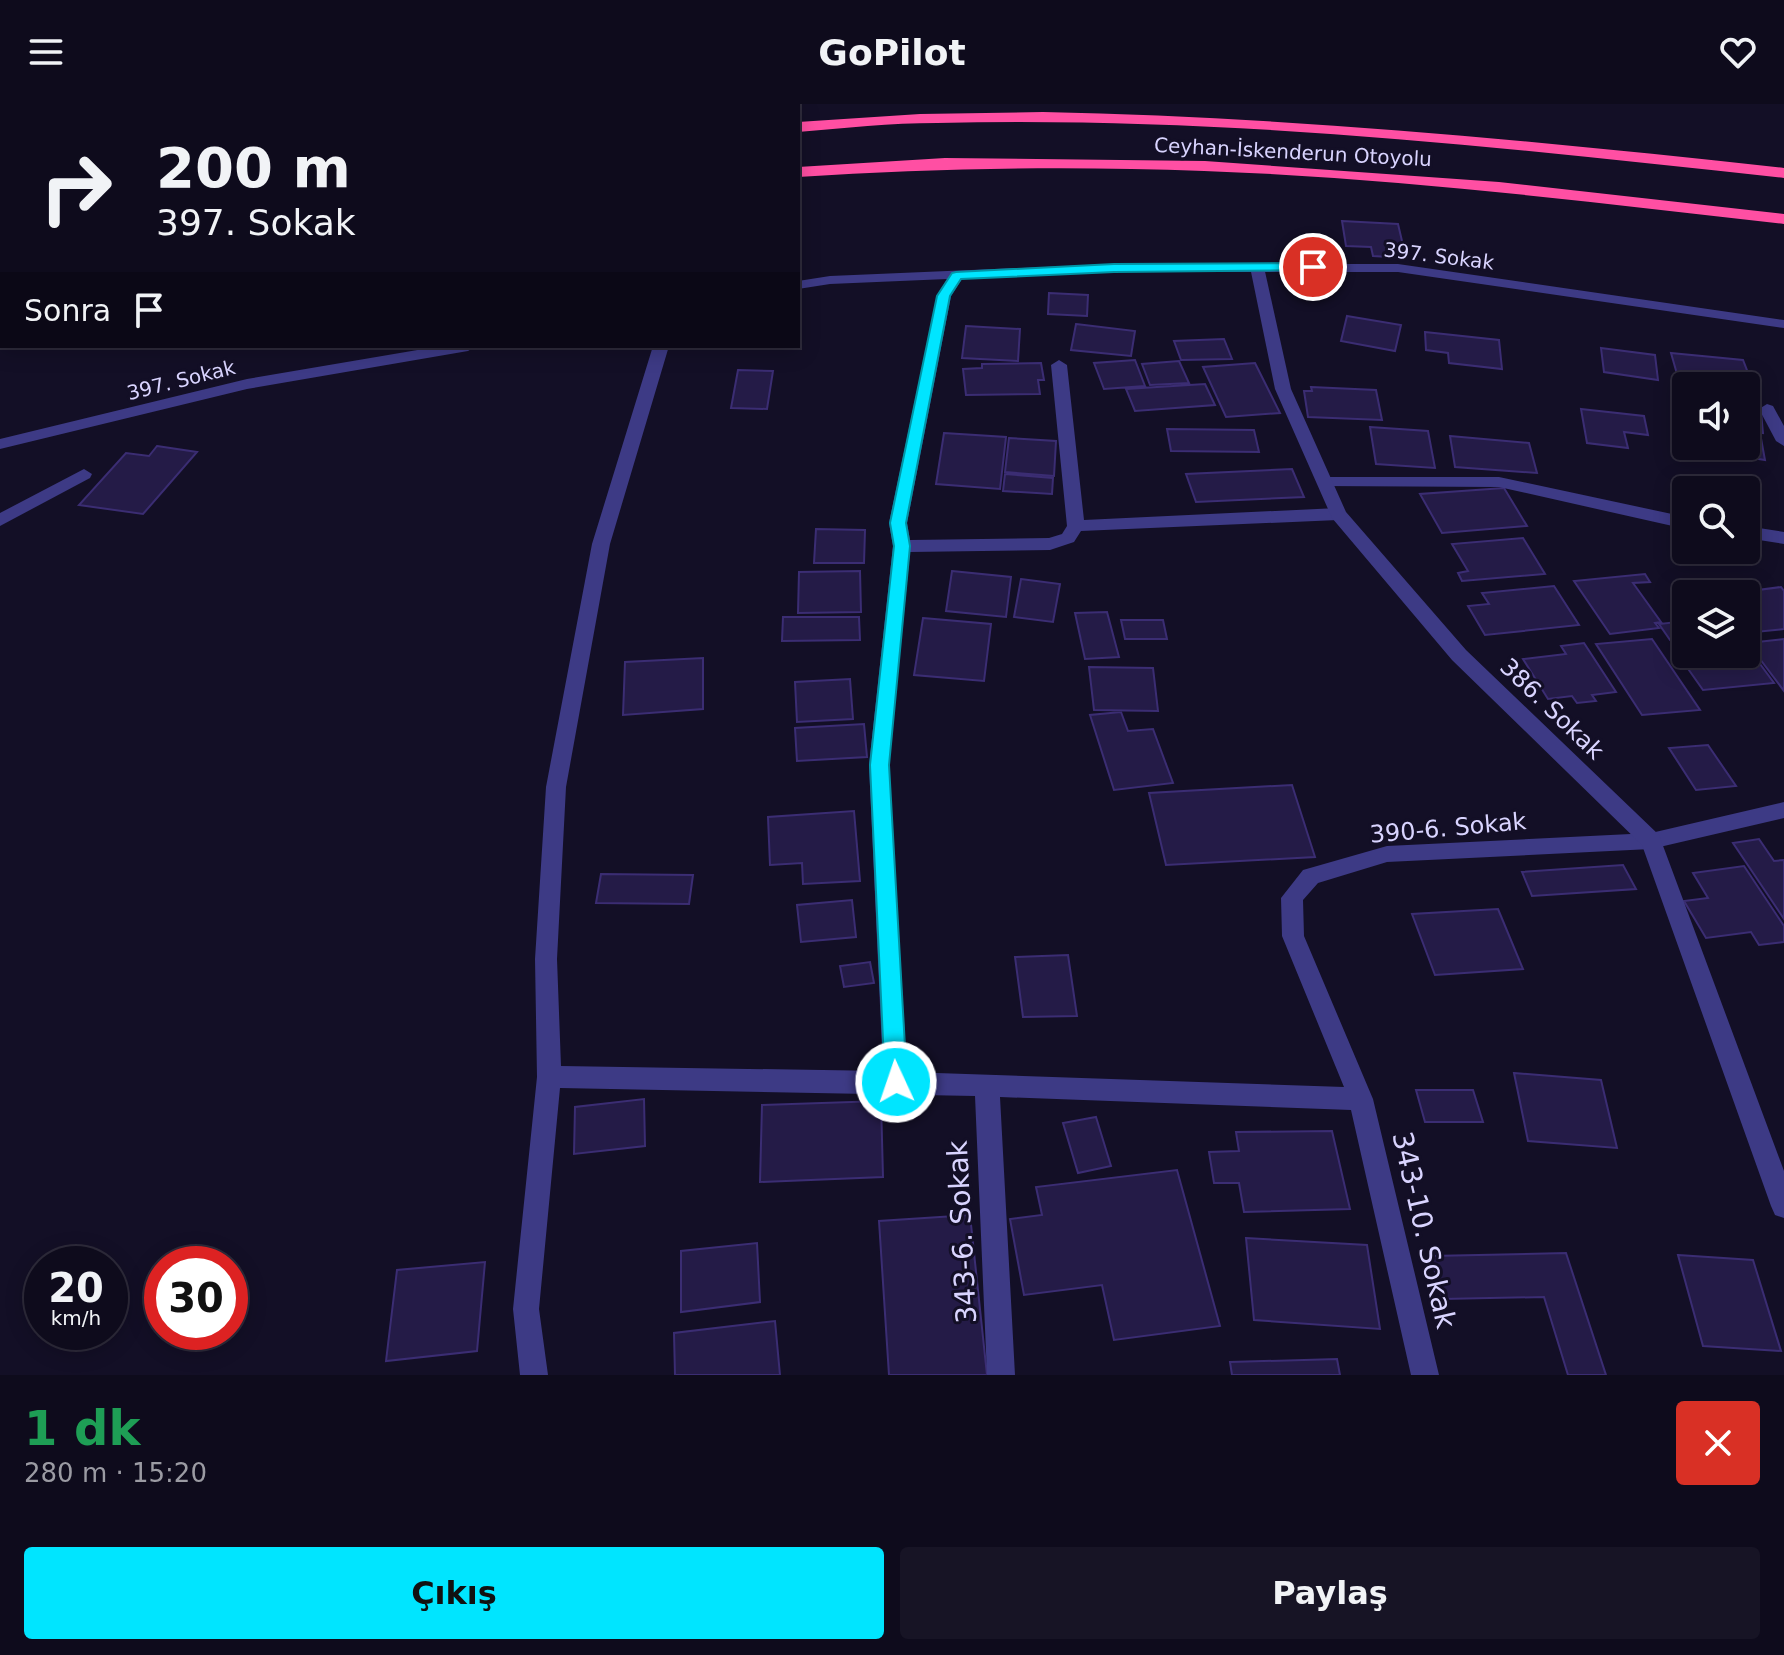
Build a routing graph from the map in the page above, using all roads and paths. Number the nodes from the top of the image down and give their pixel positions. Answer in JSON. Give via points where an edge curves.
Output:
{"nodes":[{"id":1,"x":800,"y":127,"type":"edge"},
{"id":2,"x":800,"y":172,"type":"edge"},
{"id":3,"x":1784,"y":173,"type":"edge"},
{"id":4,"x":1784,"y":219,"type":"edge"},
{"id":5,"x":1257,"y":267,"type":"junction"},
{"id":6,"x":956,"y":276,"type":"junction"},
{"id":7,"x":800,"y":285,"type":"edge"},
{"id":8,"x":1784,"y":324,"type":"edge"},
{"id":9,"x":456,"y":348,"type":"edge"},
{"id":10,"x":660,"y":348,"type":"edge"},
{"id":11,"x":1059,"y":365,"type":"dead end"},
{"id":12,"x":1767,"y":409,"type":"dead end"},
{"id":13,"x":1784,"y":441,"type":"edge"},
{"id":14,"x":0,"y":444,"type":"edge"},
{"id":15,"x":84,"y":474,"type":"dead end"},
{"id":16,"x":1326,"y":482,"type":"junction"},
{"id":17,"x":1338,"y":514,"type":"junction"},
{"id":18,"x":0,"y":520,"type":"edge"},
{"id":19,"x":1672,"y":520,"type":"edge"},
{"id":20,"x":1076,"y":526,"type":"junction"},
{"id":21,"x":1760,"y":534,"type":"edge"},
{"id":22,"x":1784,"y":538,"type":"edge"},
{"id":23,"x":902,"y":546,"type":"junction"},
{"id":24,"x":1784,"y":810,"type":"edge"},
{"id":25,"x":1651,"y":841,"type":"junction"},
{"id":26,"x":549,"y":1077,"type":"junction"},
{"id":27,"x":896,"y":1082,"type":"junction"},
{"id":28,"x":987,"y":1086,"type":"junction"},
{"id":29,"x":1361,"y":1099,"type":"junction"},
{"id":30,"x":1784,"y":1206,"type":"edge"},
{"id":31,"x":534,"y":1375,"type":"edge"},
{"id":32,"x":1001,"y":1375,"type":"edge"},
{"id":33,"x":1425,"y":1375,"type":"edge"}],
"edges":[{"from":1,"to":3,"type":"highway","name":"Ceyhan-İskenderun Otoyolu","via":[[937,118],[1200,121],[1492,141]]},
{"from":2,"to":4,"type":"highway","name":"Ceyhan-İskenderun Otoyolu","via":[[945,163],[1205,166],[1499,187]]},
{"from":5,"to":6,"type":"street","name":"397. Sokak"},
{"from":5,"to":8,"type":"street","name":"397. Sokak","via":[[1398,268]]},
{"from":5,"to":16,"type":"street","name":"386. Sokak","via":[[1283,389]]},
{"from":6,"to":7,"type":"street","name":"397. Sokak"},
{"from":6,"to":23,"type":"street","via":[[944,296],[898,523]]},
{"from":9,"to":14,"type":"street","name":"397. Sokak","via":[[247,384]]},
{"from":10,"to":26,"type":"street","via":[[601,544],[556,787],[546,959]]},
{"from":11,"to":20,"type":"street"},
{"from":12,"to":13,"type":"street"},
{"from":15,"to":18,"type":"street"},
{"from":16,"to":17,"type":"street","name":"386. Sokak"},
{"from":16,"to":19,"type":"street","via":[[1499,482]]},
{"from":17,"to":20,"type":"street"},
{"from":17,"to":25,"type":"street","name":"386. Sokak","via":[[1459,655]]},
{"from":20,"to":23,"type":"street","via":[[1068,538],[1050,544]]},
{"from":21,"to":22,"type":"street"},
{"from":23,"to":27,"type":"street","via":[[879,765]]},
{"from":24,"to":25,"type":"street","name":"390-6. Sokak"},
{"from":25,"to":29,"type":"street","name":"390-6. Sokak","via":[[1387,854],[1311,876],[1292,898],[1293,936]]},
{"from":25,"to":30,"type":"street","name":"386. Sokak"},
{"from":26,"to":27,"type":"street"},
{"from":26,"to":31,"type":"street","via":[[526,1309]]},
{"from":27,"to":28,"type":"street"},
{"from":28,"to":29,"type":"street"},
{"from":28,"to":32,"type":"street","name":"343-6. Sokak"},
{"from":29,"to":33,"type":"street","name":"343-10. Sokak"}]}
